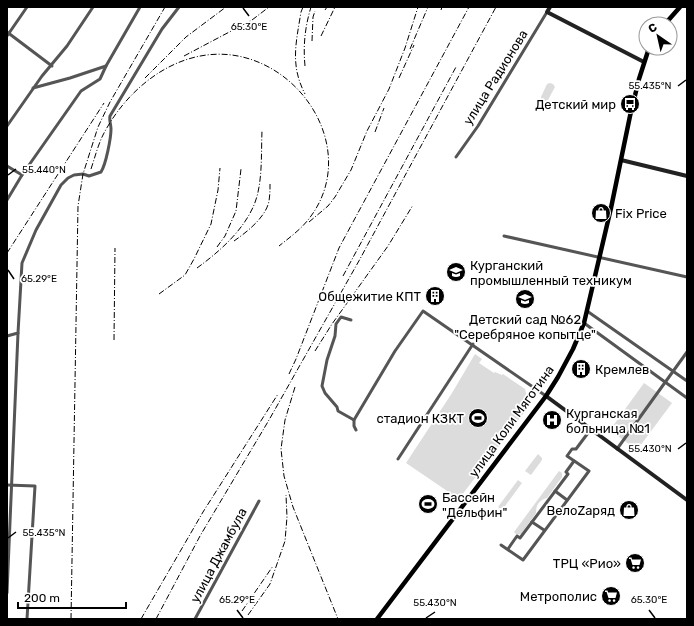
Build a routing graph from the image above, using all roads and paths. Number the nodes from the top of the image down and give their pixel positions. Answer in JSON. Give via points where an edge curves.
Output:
{"nodes":[{"id":1,"x":27,"y":7,"type":"edge"},
{"id":2,"x":93,"y":7,"type":"edge"},
{"id":3,"x":140,"y":7,"type":"edge"},
{"id":4,"x":179,"y":7,"type":"edge"},
{"id":5,"x":550,"y":7,"type":"edge"},
{"id":6,"x":680,"y":7,"type":"edge"},
{"id":7,"x":547,"y":12,"type":"junction"},
{"id":8,"x":672,"y":16,"type":"edge"},
{"id":9,"x":8,"y":34,"type":"edge"},
{"id":10,"x":646,"y":56,"type":"edge"},
{"id":11,"x":644,"y":62,"type":"junction"},
{"id":12,"x":52,"y":66,"type":"junction"},
{"id":13,"x":106,"y":66,"type":"junction"},
{"id":14,"x":34,"y":88,"type":"junction"},
{"id":15,"x":7,"y":126,"type":"edge"},
{"id":16,"x":456,"y":156,"type":"dead end"},
{"id":17,"x":621,"y":160,"type":"junction"},
{"id":18,"x":7,"y":166,"type":"edge"},
{"id":19,"x":22,"y":175,"type":"junction"},
{"id":20,"x":687,"y":176,"type":"edge"},
{"id":21,"x":7,"y":200,"type":"edge"},
{"id":22,"x":504,"y":236,"type":"dead end"},
{"id":23,"x":599,"y":257,"type":"junction"},
{"id":24,"x":687,"y":277,"type":"edge"},
{"id":25,"x":587,"y":311,"type":"junction"},
{"id":26,"x":351,"y":320,"type":"dead end"},
{"id":27,"x":584,"y":323,"type":"junction"},
{"id":28,"x":18,"y":333,"type":"junction"},
{"id":29,"x":7,"y":336,"type":"edge"},
{"id":30,"x":472,"y":344,"type":"junction"},
{"id":31,"x":687,"y":352,"type":"edge"},
{"id":32,"x":673,"y":371,"type":"junction"},
{"id":33,"x":665,"y":382,"type":"junction"},
{"id":34,"x":687,"y":382,"type":"edge"},
{"id":35,"x":546,"y":396,"type":"junction"},
{"id":36,"x":687,"y":398,"type":"edge"},
{"id":37,"x":354,"y":420,"type":"junction"},
{"id":38,"x":591,"y":429,"type":"junction"},
{"id":39,"x":356,"y":430,"type":"dead end"},
{"id":40,"x":617,"y":449,"type":"junction"},
{"id":41,"x":398,"y":459,"type":"dead end"},
{"id":42,"x":574,"y":461,"type":"junction"},
{"id":43,"x":7,"y":485,"type":"edge"},
{"id":44,"x":12,"y":485,"type":"junction"},
{"id":45,"x":555,"y":491,"type":"junction"},
{"id":46,"x":567,"y":500,"type":"junction"},
{"id":47,"x":687,"y":500,"type":"edge"},
{"id":48,"x":259,"y":501,"type":"dead end"},
{"id":49,"x":532,"y":522,"type":"junction"},
{"id":50,"x":544,"y":530,"type":"junction"},
{"id":51,"x":8,"y":532,"type":"edge"},
{"id":52,"x":501,"y":545,"type":"dead end"},
{"id":53,"x":508,"y":549,"type":"junction"},
{"id":54,"x":7,"y":593,"type":"edge"},
{"id":55,"x":27,"y":619,"type":"edge"},
{"id":56,"x":195,"y":619,"type":"edge"},
{"id":57,"x":377,"y":619,"type":"edge"}],
"edges":[{"from":1,"to":9,"type":"street"},
{"from":2,"to":12,"type":"street"},
{"from":3,"to":13,"type":"street"},
{"from":4,"to":28,"type":"street","via":[[162,29],[110,116],[111,128],[101,172],[68,178],[61,185],[36,230],[22,263]]},
{"from":5,"to":7,"type":"street","name":"улица Радионова"},
{"from":6,"to":8,"type":"main road"},
{"from":7,"to":11,"type":"street"},
{"from":7,"to":16,"type":"street","name":"улица Радионова","via":[[478,126]]},
{"from":9,"to":12,"type":"street"},
{"from":10,"to":11,"type":"main road","name":"улица Коли Мяготина"},
{"from":11,"to":17,"type":"main road","name":"улица Коли Мяготина"},
{"from":12,"to":14,"type":"street"},
{"from":13,"to":14,"type":"street"},
{"from":13,"to":19,"type":"street","via":[[100,79],[81,91]]},
{"from":14,"to":15,"type":"street"},
{"from":17,"to":20,"type":"street"},
{"from":17,"to":23,"type":"main road","name":"улица Коли Мяготина"},
{"from":18,"to":19,"type":"street"},
{"from":19,"to":21,"type":"street"},
{"from":22,"to":23,"type":"street"},
{"from":23,"to":24,"type":"street"},
{"from":23,"to":25,"type":"main road","name":"улица Коли Мяготина"},
{"from":25,"to":27,"type":"main road","name":"улица Коли Мяготина"},
{"from":25,"to":32,"type":"street"},
{"from":26,"to":37,"type":"street","via":[[341,317],[336,324],[322,386],[338,412]]},
{"from":27,"to":33,"type":"street"},
{"from":27,"to":35,"type":"main road","name":"улица Коли Мяготина","via":[[573,349]]},
{"from":28,"to":29,"type":"street"},
{"from":28,"to":44,"type":"street"},
{"from":30,"to":35,"type":"street"},
{"from":30,"to":37,"type":"street","via":[[423,311],[395,351]]},
{"from":30,"to":41,"type":"street"},
{"from":31,"to":32,"type":"street"},
{"from":32,"to":33,"type":"street"},
{"from":32,"to":34,"type":"street"},
{"from":33,"to":36,"type":"street"},
{"from":33,"to":40,"type":"street"},
{"from":35,"to":38,"type":"street"},
{"from":35,"to":57,"type":"main road","name":"улица Коли Мяготина"},
{"from":37,"to":39,"type":"street"},
{"from":38,"to":40,"type":"street"},
{"from":38,"to":42,"type":"street","via":[[576,450],[572,449],[567,456]]},
{"from":40,"to":47,"type":"street"},
{"from":42,"to":45,"type":"street"},
{"from":42,"to":46,"type":"street","via":[[589,471]]},
{"from":43,"to":44,"type":"street"},
{"from":44,"to":51,"type":"street"},
{"from":44,"to":55,"type":"street","via":[[35,486]]},
{"from":45,"to":46,"type":"street"},
{"from":45,"to":49,"type":"street"},
{"from":46,"to":50,"type":"street"},
{"from":48,"to":56,"type":"street","name":"улица Джамбула"},
{"from":49,"to":50,"type":"street"},
{"from":49,"to":53,"type":"street"},
{"from":50,"to":53,"type":"street","via":[[522,560]]},
{"from":51,"to":54,"type":"street"},
{"from":52,"to":53,"type":"street"}]}
